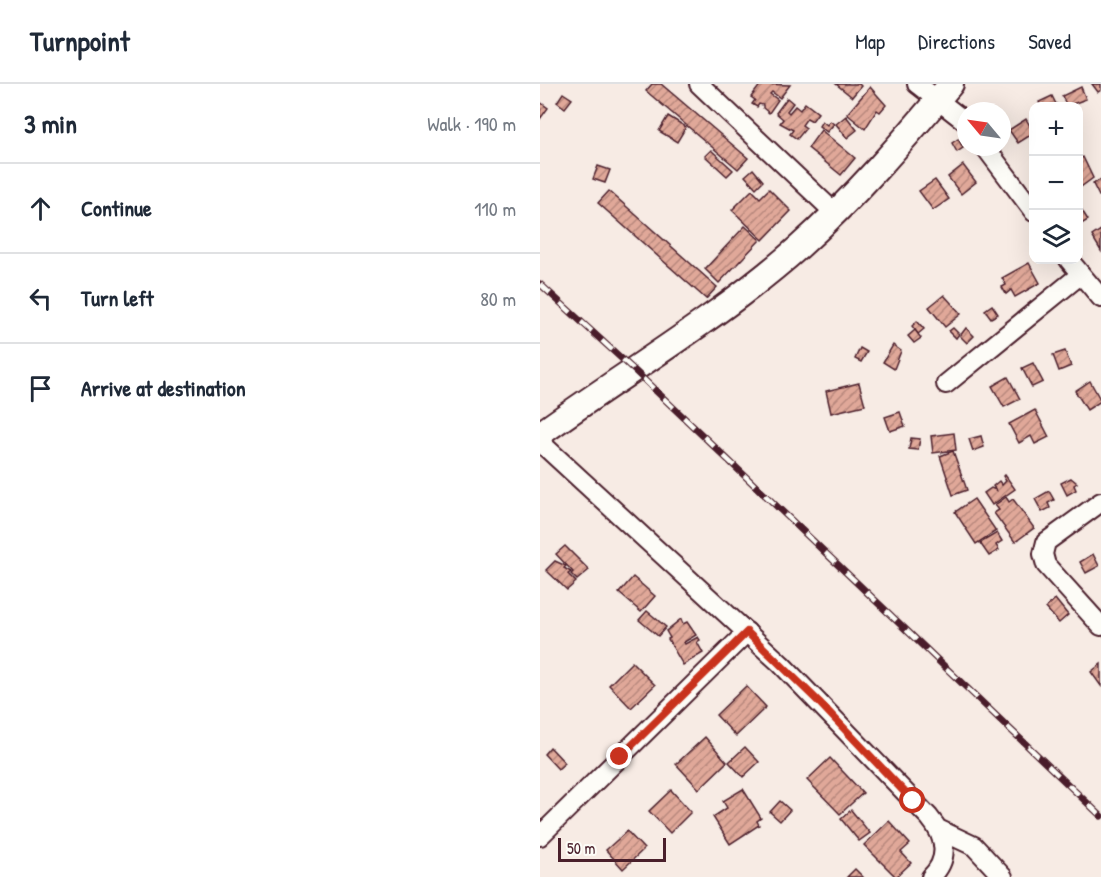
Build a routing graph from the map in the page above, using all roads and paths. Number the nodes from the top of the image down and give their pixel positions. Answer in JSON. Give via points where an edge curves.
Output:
{"nodes":[{"id":1,"x":699,"y":84,"type":"edge"},
{"id":2,"x":917,"y":84,"type":"edge"},
{"id":3,"x":944,"y":92,"type":"edge"},
{"id":4,"x":957,"y":110,"type":"edge"},
{"id":5,"x":992,"y":156,"type":"edge"},
{"id":6,"x":1032,"y":210,"type":"edge"},
{"id":7,"x":835,"y":213,"type":"junction"},
{"id":8,"x":1072,"y":264,"type":"edge"},
{"id":9,"x":1080,"y":275,"type":"junction"},
{"id":10,"x":1101,"y":298,"type":"edge"},
{"id":11,"x":946,"y":384,"type":"dead end"},
{"id":12,"x":540,"y":434,"type":"edge"},
{"id":13,"x":540,"y":442,"type":"edge"},
{"id":14,"x":1101,"y":502,"type":"edge"},
{"id":15,"x":1101,"y":626,"type":"edge"},
{"id":16,"x":747,"y":632,"type":"junction"},
{"id":17,"x":940,"y":830,"type":"junction"},
{"id":18,"x":540,"y":836,"type":"edge"},
{"id":19,"x":931,"y":877,"type":"edge"},
{"id":20,"x":1003,"y":877,"type":"edge"}],
"edges":[{"from":1,"to":7,"type":"street"},
{"from":2,"to":3,"type":"street"},
{"from":3,"to":4,"type":"street"},
{"from":3,"to":7,"type":"main road"},
{"from":5,"to":6,"type":"street"},
{"from":7,"to":12,"type":"main road","via":[[742,292]]},
{"from":8,"to":9,"type":"street"},
{"from":9,"to":10,"type":"street"},
{"from":9,"to":11,"type":"street"},
{"from":13,"to":16,"type":"street"},
{"from":14,"to":15,"type":"street","via":[[1046,542],[1042,554],[1046,565]]},
{"from":16,"to":17,"type":"street"},
{"from":16,"to":18,"type":"street"},
{"from":17,"to":19,"type":"street","via":[[945,853]]},
{"from":17,"to":20,"type":"street","via":[[974,846]]}]}
